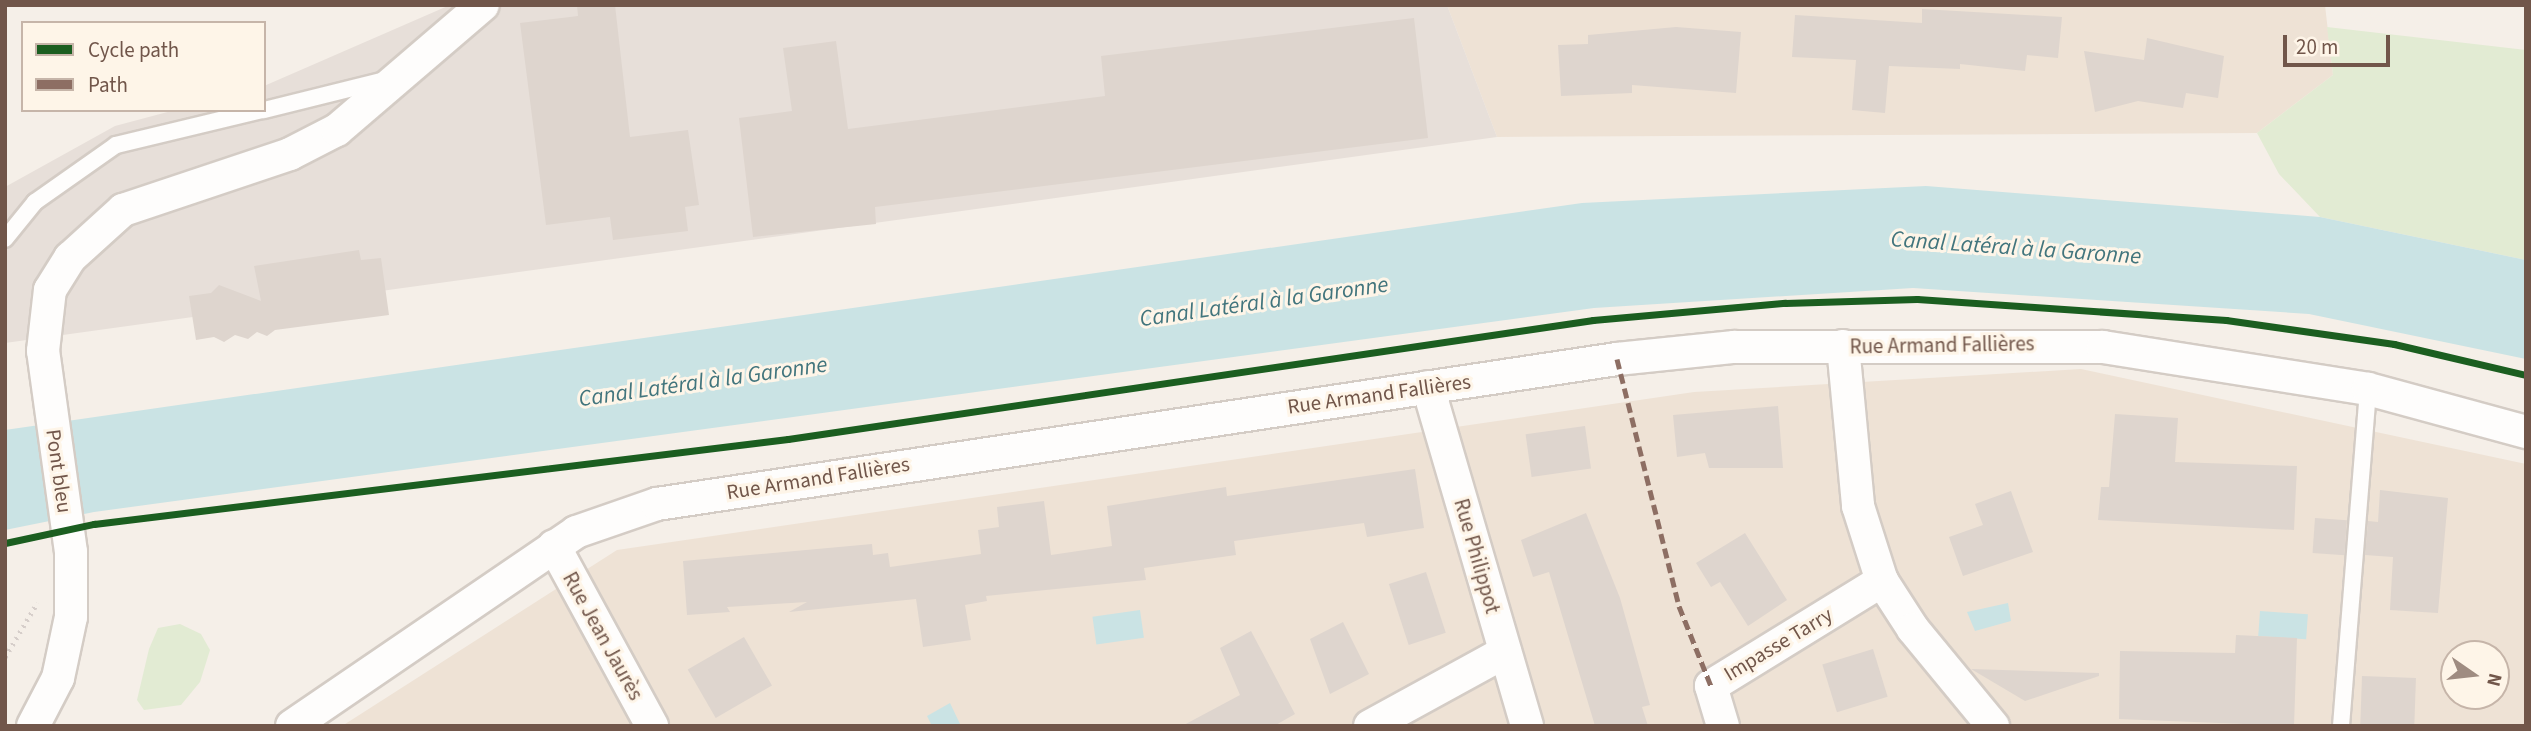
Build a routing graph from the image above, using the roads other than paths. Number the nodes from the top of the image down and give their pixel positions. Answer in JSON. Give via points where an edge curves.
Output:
{"nodes":[{"id":1,"x":483,"y":5,"type":"edge"},
{"id":2,"x":404,"y":75,"type":"junction"},
{"id":3,"x":266,"y":109,"type":"edge"},
{"id":4,"x":255,"y":112,"type":"edge"},
{"id":5,"x":5,"y":239,"type":"edge"},
{"id":6,"x":1843,"y":346,"type":"junction"},
{"id":7,"x":1427,"y":387,"type":"junction"},
{"id":8,"x":2368,"y":389,"type":"junction"},
{"id":9,"x":2526,"y":432,"type":"edge"},
{"id":10,"x":554,"y":546,"type":"junction"},
{"id":11,"x":1882,"y":581,"type":"junction"},
{"id":12,"x":1505,"y":652,"type":"junction"},
{"id":13,"x":58,"y":678,"type":"junction"},
{"id":14,"x":9,"y":726,"type":"edge"},
{"id":15,"x":33,"y":726,"type":"edge"},
{"id":16,"x":292,"y":726,"type":"edge"},
{"id":17,"x":652,"y":726,"type":"edge"},
{"id":18,"x":1370,"y":726,"type":"edge"},
{"id":19,"x":1527,"y":726,"type":"edge"},
{"id":20,"x":1723,"y":726,"type":"edge"},
{"id":21,"x":1993,"y":726,"type":"edge"},
{"id":22,"x":2342,"y":726,"type":"edge"}],
"edges":[{"from":1,"to":2,"type":"street","name":"Pont bleu"},
{"from":2,"to":3,"type":"lane"},
{"from":2,"to":13,"type":"street","name":"Pont bleu","via":[[337,130],[290,154],[123,210],[94,232],[50,290],[43,351],[71,552],[71,617]]},
{"from":4,"to":5,"type":"lane","via":[[116,145],[35,202]]},
{"from":6,"to":7,"type":"street","name":"Rue Armand Fallières","via":[[1734,347]]},
{"from":6,"to":8,"type":"street","name":"Rue Armand Fallières","via":[[2103,347]]},
{"from":6,"to":11,"type":"street","via":[[1858,506]]},
{"from":7,"to":10,"type":"street","name":"Rue Armand Fallières","via":[[661,503],[589,527]]},
{"from":7,"to":12,"type":"street","name":"Rue Philippot"},
{"from":8,"to":9,"type":"street","name":"Rue Armand Fallières"},
{"from":8,"to":22,"type":"lane"},
{"from":10,"to":16,"type":"street","name":"Rue Armand Fallières"},
{"from":10,"to":17,"type":"street","name":"Rue Jean Jaurès"},
{"from":11,"to":20,"type":"street","name":"Impasse Tarry","via":[[1711,686]]},
{"from":11,"to":21,"type":"street","via":[[1913,629]]},
{"from":12,"to":18,"type":"street"},
{"from":12,"to":19,"type":"street","name":"Rue Philippot"},
{"from":13,"to":14,"type":"street"},
{"from":13,"to":15,"type":"street","name":"Pont bleu"}]}
